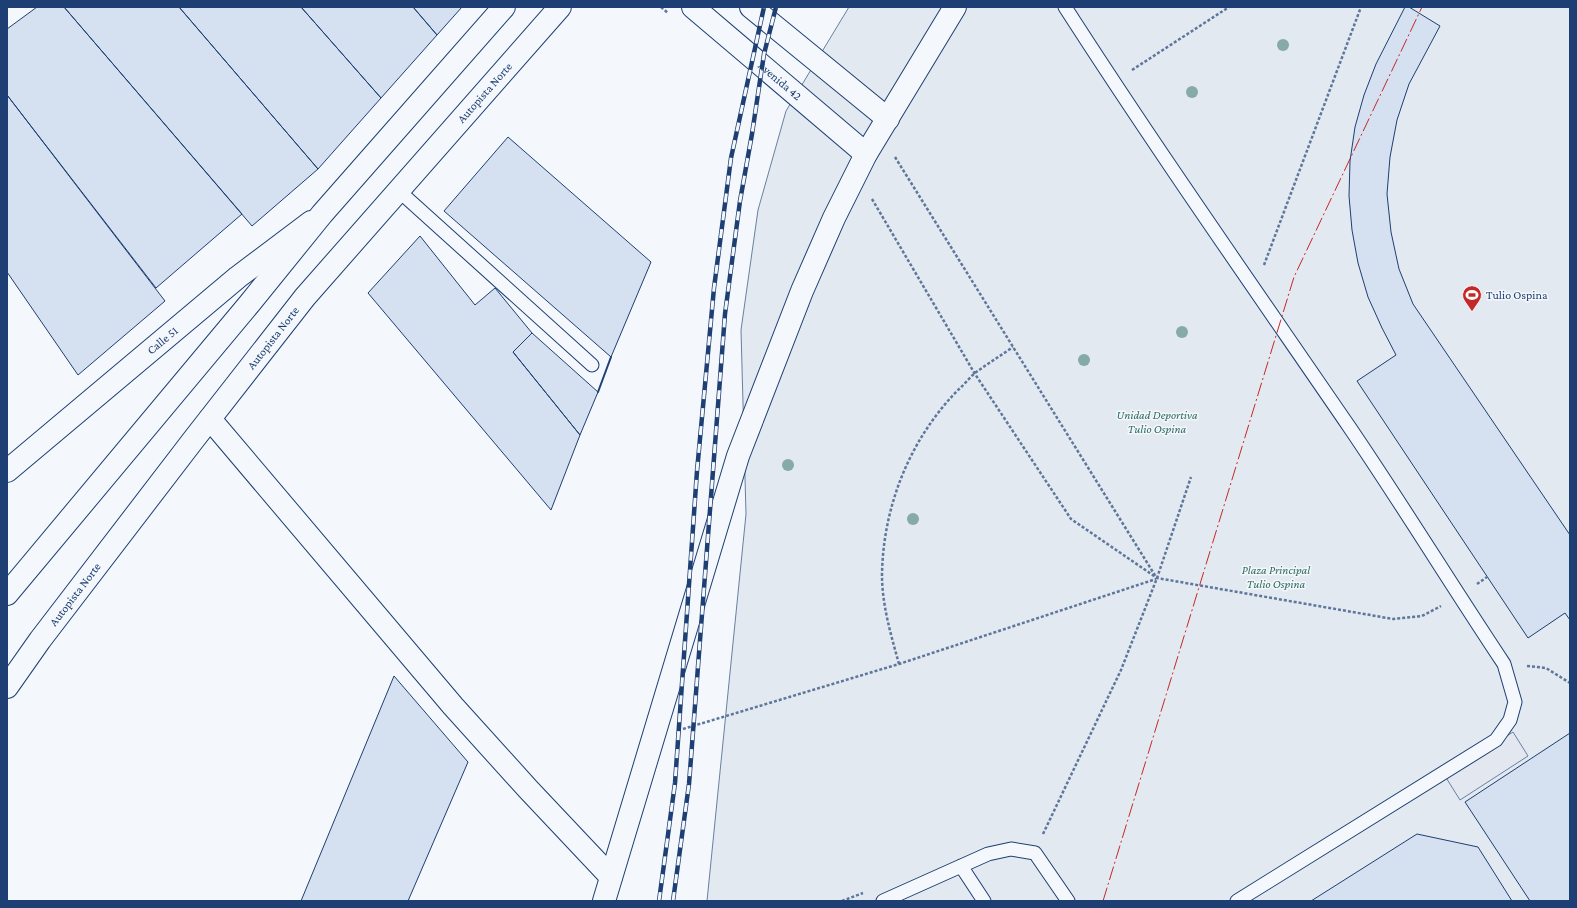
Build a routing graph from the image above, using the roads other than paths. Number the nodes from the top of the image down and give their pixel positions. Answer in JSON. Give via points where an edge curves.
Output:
{"nodes":[{"id":1,"x":504,"y":7,"type":"edge"},
{"id":2,"x":560,"y":7,"type":"edge"},
{"id":3,"x":693,"y":7,"type":"edge"},
{"id":4,"x":751,"y":7,"type":"edge"},
{"id":5,"x":955,"y":7,"type":"edge"},
{"id":6,"x":1065,"y":7,"type":"edge"},
{"id":7,"x":888,"y":119,"type":"junction"},
{"id":8,"x":866,"y":154,"type":"junction"},
{"id":9,"x":399,"y":190,"type":"junction"},
{"id":10,"x":322,"y":214,"type":"junction"},
{"id":11,"x":592,"y":365,"type":"dead end"},
{"id":12,"x":210,"y":419,"type":"junction"},
{"id":13,"x":7,"y":470,"type":"edge"},
{"id":14,"x":7,"y":594,"type":"edge"},
{"id":15,"x":7,"y":687,"type":"edge"},
{"id":16,"x":961,"y":866,"type":"junction"},
{"id":17,"x":611,"y":877,"type":"junction"},
{"id":18,"x":604,"y":901,"type":"edge"},
{"id":19,"x":883,"y":901,"type":"edge"},
{"id":20,"x":984,"y":901,"type":"edge"},
{"id":21,"x":1068,"y":901,"type":"edge"},
{"id":22,"x":1237,"y":901,"type":"edge"}],
"edges":[{"from":1,"to":10,"type":"street"},
{"from":2,"to":9,"type":"street","name":"Autopista Norte"},
{"from":3,"to":8,"type":"street","name":"Avenida 42"},
{"from":4,"to":7,"type":"street"},
{"from":5,"to":7,"type":"street"},
{"from":6,"to":22,"type":"lane","via":[[1504,664],[1515,702],[1510,720],[1496,740]]},
{"from":7,"to":8,"type":"street"},
{"from":8,"to":17,"type":"street","via":[[802,291],[738,456]]},
{"from":9,"to":11,"type":"lane"},
{"from":9,"to":12,"type":"street","name":"Autopista Norte","via":[[305,297]]},
{"from":10,"to":13,"type":"street","name":"Calle 51","via":[[238,277]]},
{"from":10,"to":14,"type":"street","via":[[250,304]]},
{"from":12,"to":15,"type":"street","name":"Autopista Norte","via":[[40,640]]},
{"from":12,"to":17,"type":"street","via":[[453,706]]},
{"from":16,"to":19,"type":"lane"},
{"from":16,"to":20,"type":"lane"},
{"from":16,"to":21,"type":"lane","via":[[988,854],[1011,849],[1035,852]]},
{"from":17,"to":18,"type":"street"}]}
